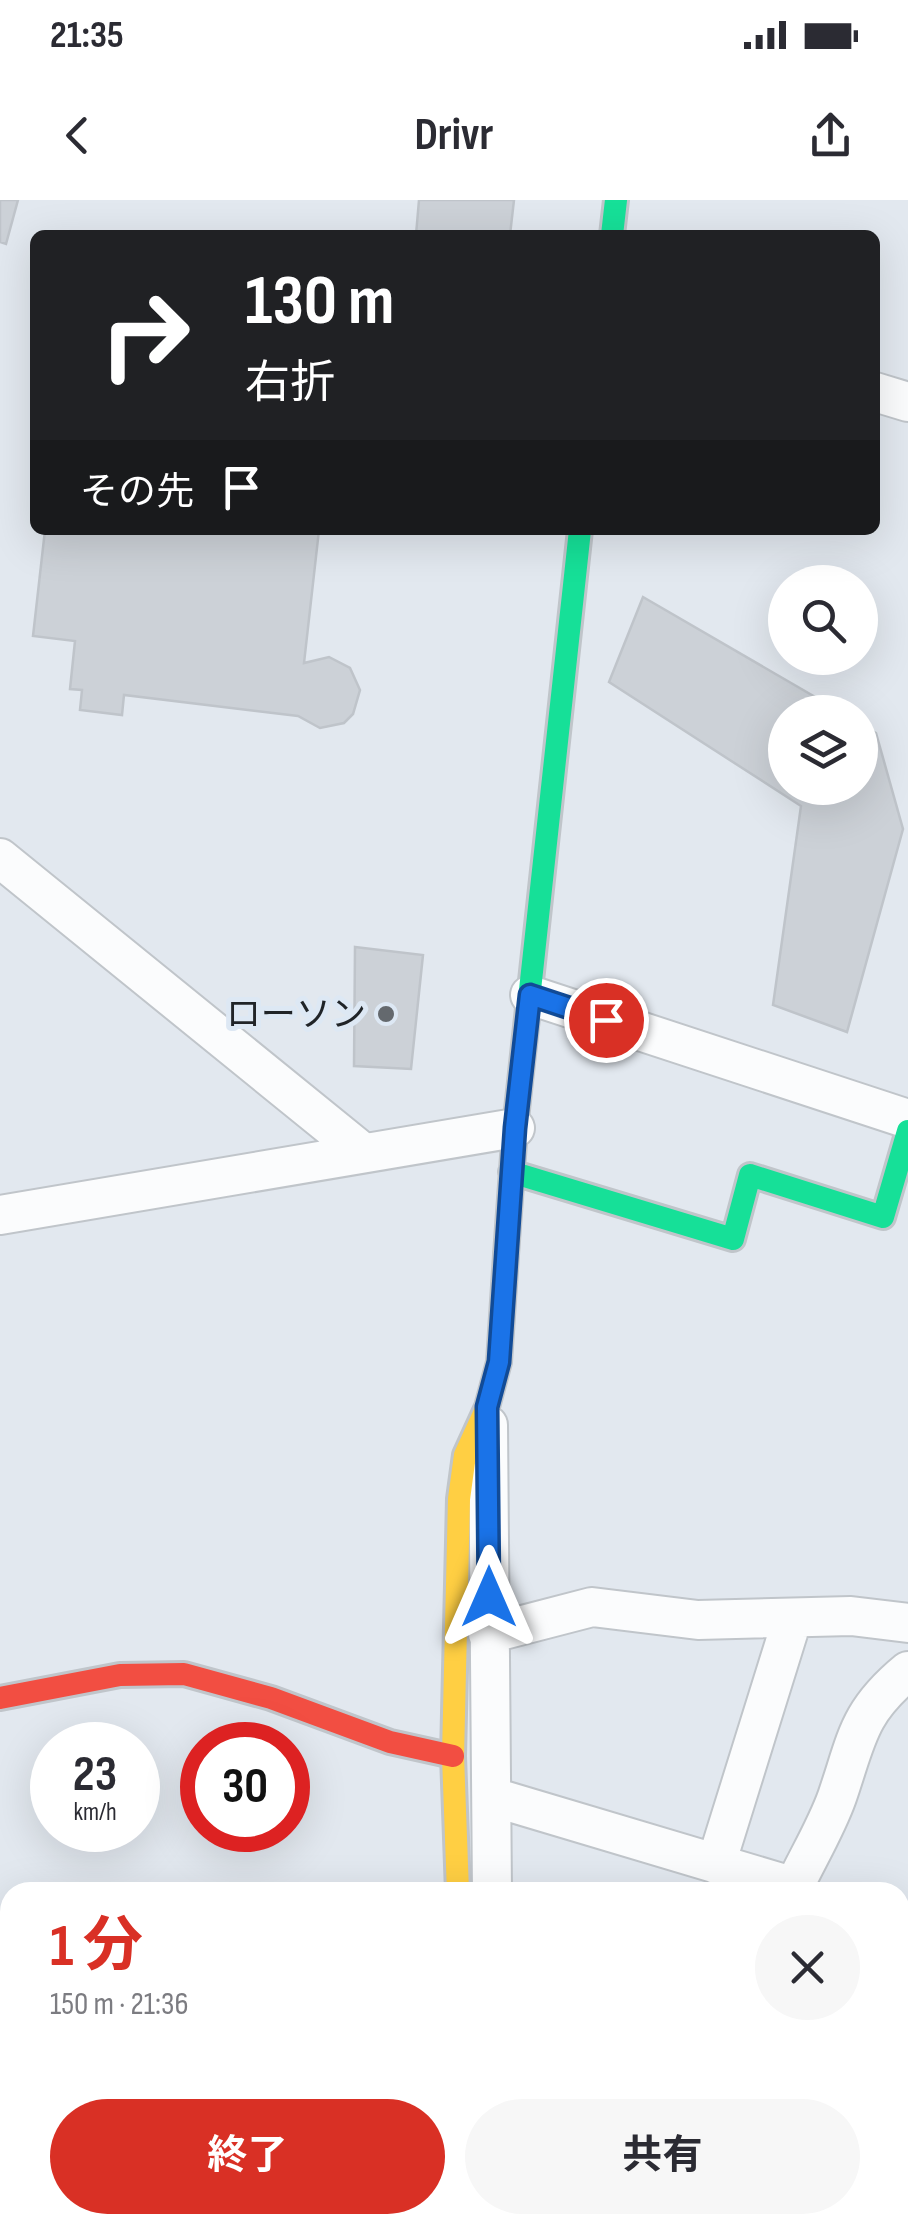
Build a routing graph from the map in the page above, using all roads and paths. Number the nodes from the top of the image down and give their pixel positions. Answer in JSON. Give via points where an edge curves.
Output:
{"nodes":[{"id":1,"x":616,"y":200,"type":"edge"},
{"id":2,"x":613,"y":230,"type":"edge"},
{"id":3,"x":880,"y":394,"type":"edge"},
{"id":4,"x":908,"y":402,"type":"edge"},
{"id":5,"x":579,"y":535,"type":"edge"},
{"id":6,"x":0,"y":858,"type":"edge"},
{"id":7,"x":530,"y":995,"type":"junction"},
{"id":8,"x":908,"y":1119,"type":"edge"},
{"id":9,"x":515,"y":1128,"type":"junction"},
{"id":10,"x":908,"y":1131,"type":"edge"},
{"id":11,"x":360,"y":1152,"type":"junction"},
{"id":12,"x":512,"y":1172,"type":"junction"},
{"id":13,"x":0,"y":1216,"type":"edge"},
{"id":14,"x":487,"y":1407,"type":"junction"},
{"id":15,"x":792,"y":1620,"type":"junction"},
{"id":16,"x":908,"y":1623,"type":"edge"},
{"id":17,"x":488,"y":1634,"type":"junction"},
{"id":18,"x":908,"y":1671,"type":"edge"},
{"id":19,"x":0,"y":1698,"type":"edge"},
{"id":20,"x":453,"y":1756,"type":"junction"},
{"id":21,"x":492,"y":1797,"type":"junction"},
{"id":22,"x":716,"y":1864,"type":"junction"},
{"id":23,"x":458,"y":1882,"type":"edge"},
{"id":24,"x":492,"y":1882,"type":"edge"},
{"id":25,"x":769,"y":1882,"type":"edge"},
{"id":26,"x":799,"y":1882,"type":"edge"}],
"edges":[{"from":1,"to":2,"type":"street"},
{"from":3,"to":4,"type":"street"},
{"from":5,"to":7,"type":"street"},
{"from":6,"to":11,"type":"street"},
{"from":7,"to":8,"type":"street"},
{"from":7,"to":9,"type":"street"},
{"from":9,"to":11,"type":"street"},
{"from":9,"to":12,"type":"street"},
{"from":10,"to":12,"type":"street","via":[[882,1217],[750,1175],[733,1239]]},
{"from":11,"to":13,"type":"street"},
{"from":12,"to":14,"type":"street","via":[[499,1362]]},
{"from":14,"to":17,"type":"street"},
{"from":14,"to":20,"type":"street","via":[[466,1455],[459,1499]]},
{"from":15,"to":16,"type":"street","via":[[850,1616]]},
{"from":15,"to":17,"type":"street","via":[[698,1620],[592,1607]]},
{"from":15,"to":22,"type":"street"},
{"from":17,"to":21,"type":"street"},
{"from":18,"to":26,"type":"street","via":[[874,1703],[855,1733],[836,1799]]},
{"from":19,"to":20,"type":"street","via":[[120,1675],[184,1674]]},
{"from":20,"to":23,"type":"street"},
{"from":21,"to":22,"type":"street"},
{"from":21,"to":24,"type":"street"},
{"from":22,"to":25,"type":"street"}]}
